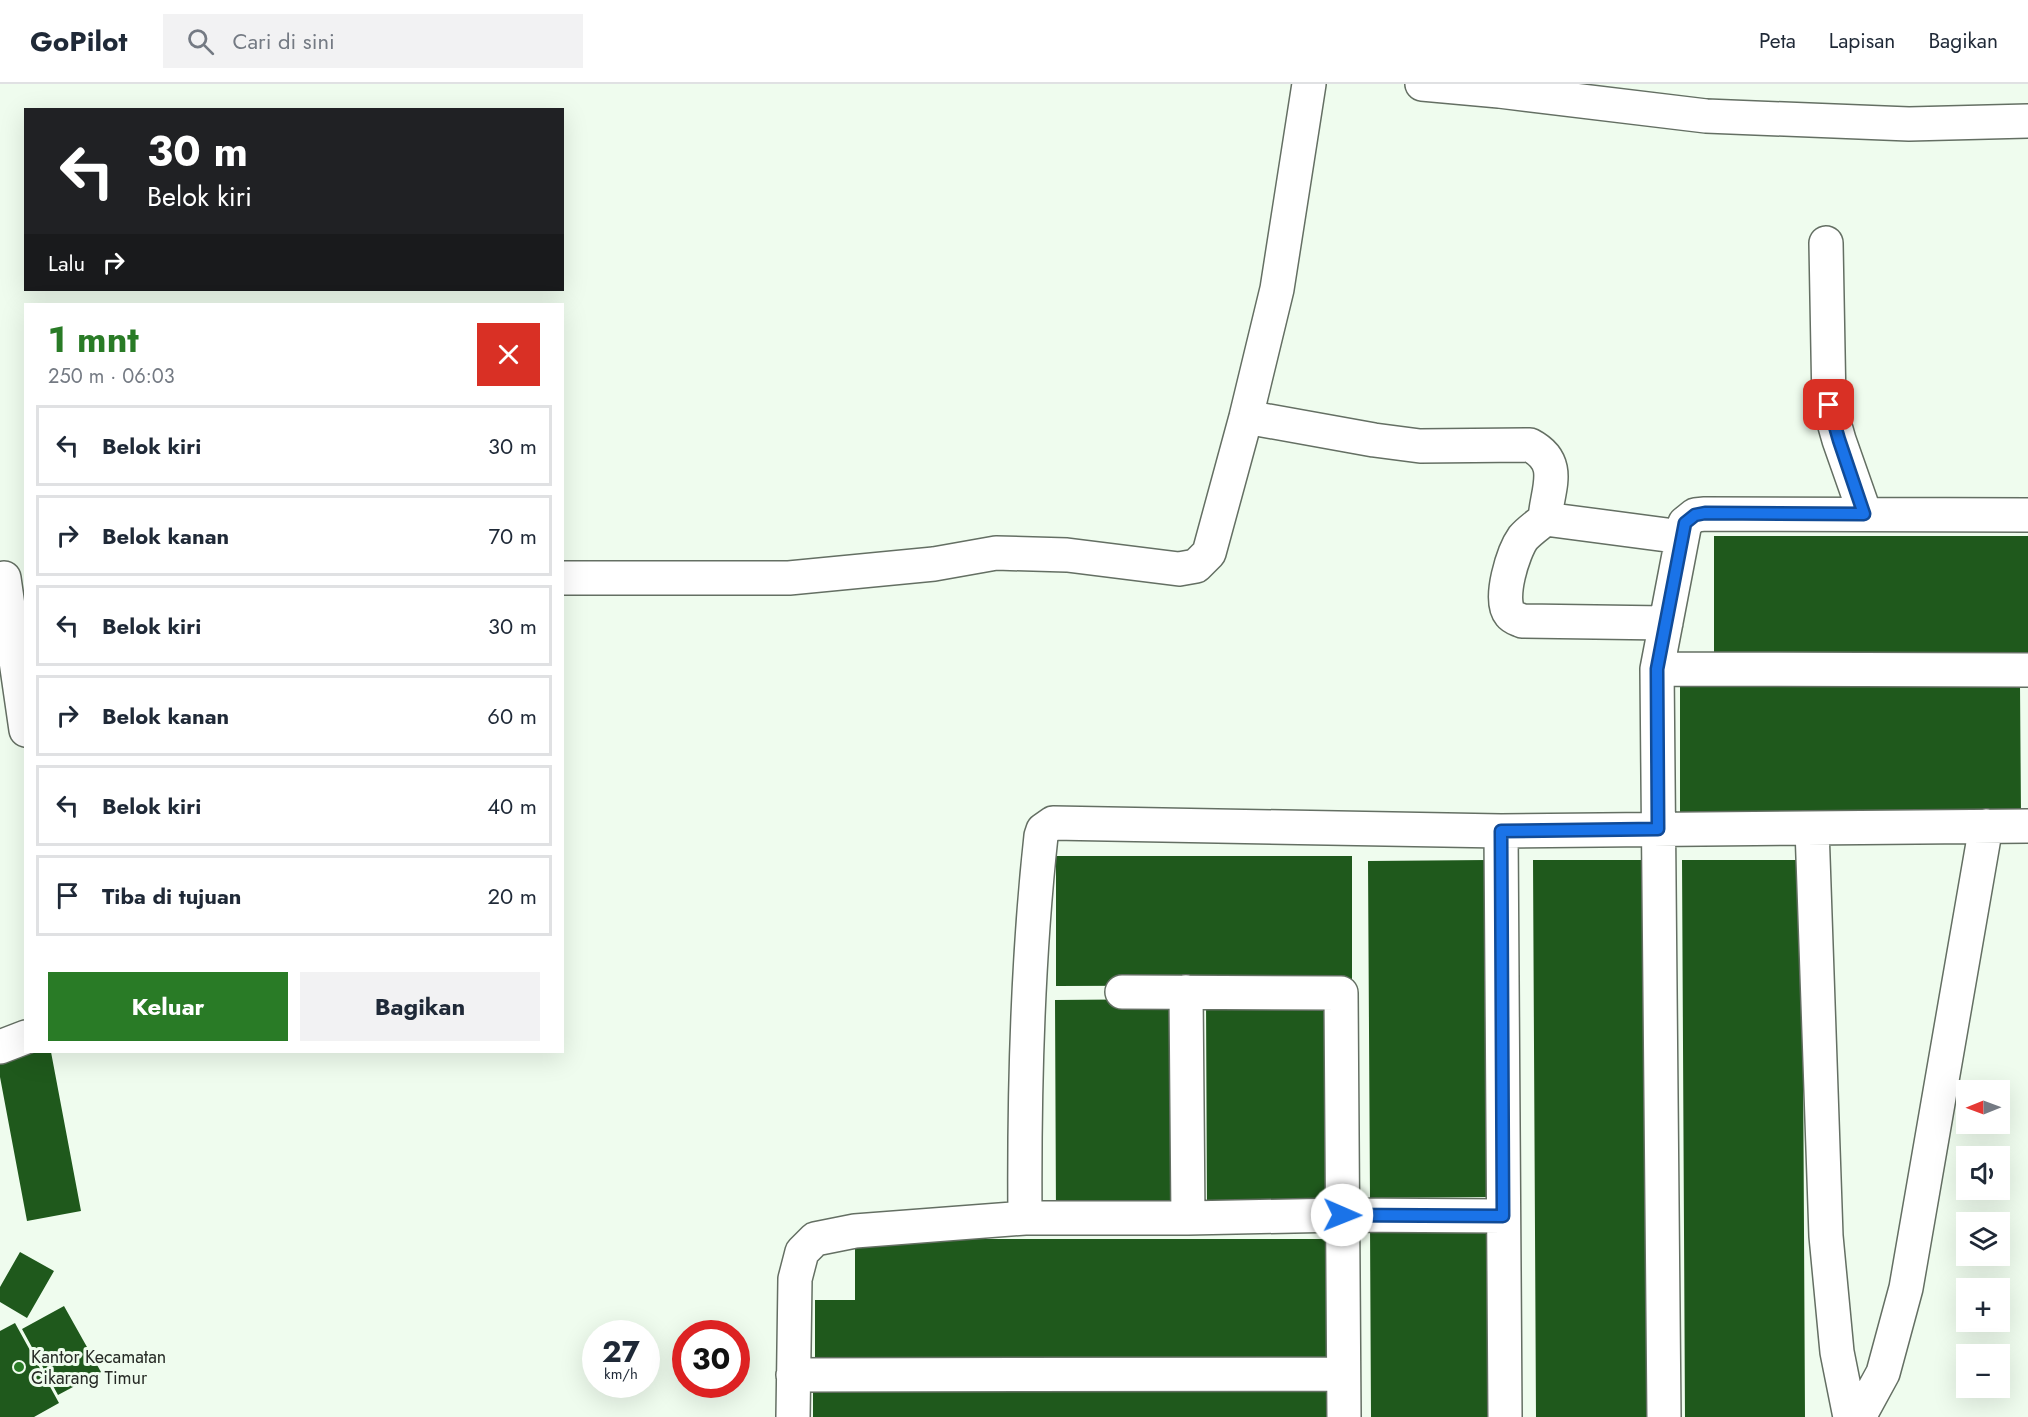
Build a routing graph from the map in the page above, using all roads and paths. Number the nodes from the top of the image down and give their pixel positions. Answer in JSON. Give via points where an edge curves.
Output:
{"nodes":[{"id":1,"x":1309,"y":84,"type":"edge"},
{"id":2,"x":1422,"y":84,"type":"edge"},
{"id":3,"x":2028,"y":121,"type":"edge"},
{"id":4,"x":1826,"y":243,"type":"dead end"},
{"id":5,"x":1246,"y":417,"type":"junction"},
{"id":6,"x":1864,"y":514,"type":"junction"},
{"id":7,"x":2028,"y":515,"type":"edge"},
{"id":8,"x":1545,"y":519,"type":"junction"},
{"id":9,"x":1682,"y":537,"type":"junction"},
{"id":10,"x":10,"y":578,"type":"edge"},
{"id":11,"x":564,"y":578,"type":"edge"},
{"id":12,"x":1666,"y":623,"type":"junction"},
{"id":13,"x":1657,"y":669,"type":"junction"},
{"id":14,"x":2028,"y":670,"type":"edge"},
{"id":15,"x":24,"y":711,"type":"edge"},
{"id":16,"x":1986,"y":826,"type":"junction"},
{"id":17,"x":2028,"y":826,"type":"edge"},
{"id":18,"x":1812,"y":828,"type":"junction"},
{"id":19,"x":1658,"y":829,"type":"junction"},
{"id":20,"x":1501,"y":831,"type":"junction"},
{"id":21,"x":1122,"y":992,"type":"dead end"},
{"id":22,"x":1186,"y":992,"type":"junction"},
{"id":23,"x":24,"y":1038,"type":"edge"},
{"id":24,"x":0,"y":1047,"type":"edge"},
{"id":25,"x":1342,"y":1215,"type":"junction"},
{"id":26,"x":1503,"y":1216,"type":"junction"},
{"id":27,"x":1025,"y":1218,"type":"junction"},
{"id":28,"x":1188,"y":1218,"type":"junction"},
{"id":29,"x":1343,"y":1374,"type":"junction"},
{"id":30,"x":793,"y":1375,"type":"junction"},
{"id":31,"x":793,"y":1417,"type":"edge"},
{"id":32,"x":1344,"y":1417,"type":"edge"},
{"id":33,"x":1505,"y":1417,"type":"edge"},
{"id":34,"x":1664,"y":1417,"type":"edge"},
{"id":35,"x":1850,"y":1417,"type":"edge"},
{"id":36,"x":1859,"y":1417,"type":"edge"}],
"edges":[{"from":1,"to":5,"type":"street","via":[[1277,289]]},
{"from":2,"to":3,"type":"street","via":[[1706,116],[1909,124]]},
{"from":4,"to":6,"type":"street","via":[[1829,405]]},
{"from":5,"to":8,"type":"street","via":[[1420,446],[1530,445],[1549,462],[1552,476]]},
{"from":5,"to":11,"type":"street","via":[[1209,553],[1196,566],[1179,569],[1067,555],[996,553],[934,564],[789,578]]},
{"from":6,"to":7,"type":"street"},
{"from":6,"to":9,"type":"street","via":[[1705,513],[1689,518]]},
{"from":8,"to":9,"type":"street"},
{"from":8,"to":12,"type":"street","via":[[1523,538],[1512,561],[1505,591],[1511,616],[1522,621]]},
{"from":9,"to":12,"type":"street"},
{"from":10,"to":15,"type":"street"},
{"from":12,"to":13,"type":"street"},
{"from":13,"to":14,"type":"street"},
{"from":13,"to":19,"type":"street"},
{"from":16,"to":17,"type":"street"},
{"from":16,"to":18,"type":"street"},
{"from":16,"to":36,"type":"street","via":[[1906,1288],[1883,1373]]},
{"from":18,"to":19,"type":"street"},
{"from":18,"to":35,"type":"street","via":[[1826,1236],[1837,1352]]},
{"from":19,"to":20,"type":"street"},
{"from":19,"to":34,"type":"street"},
{"from":20,"to":26,"type":"street"},
{"from":20,"to":27,"type":"street","via":[[1059,822],[1047,826],[1041,836],[1032,922],[1024,1106]]},
{"from":21,"to":22,"type":"street"},
{"from":22,"to":25,"type":"street","via":[[1341,993]]},
{"from":22,"to":28,"type":"street"},
{"from":23,"to":24,"type":"street"},
{"from":25,"to":26,"type":"street"},
{"from":25,"to":28,"type":"street"},
{"from":25,"to":29,"type":"street"},
{"from":26,"to":33,"type":"street"},
{"from":27,"to":28,"type":"street"},
{"from":27,"to":30,"type":"street","via":[[855,1231],[815,1239],[802,1252],[795,1279]]},
{"from":29,"to":30,"type":"street"},
{"from":29,"to":32,"type":"street"},
{"from":30,"to":31,"type":"street"}]}
